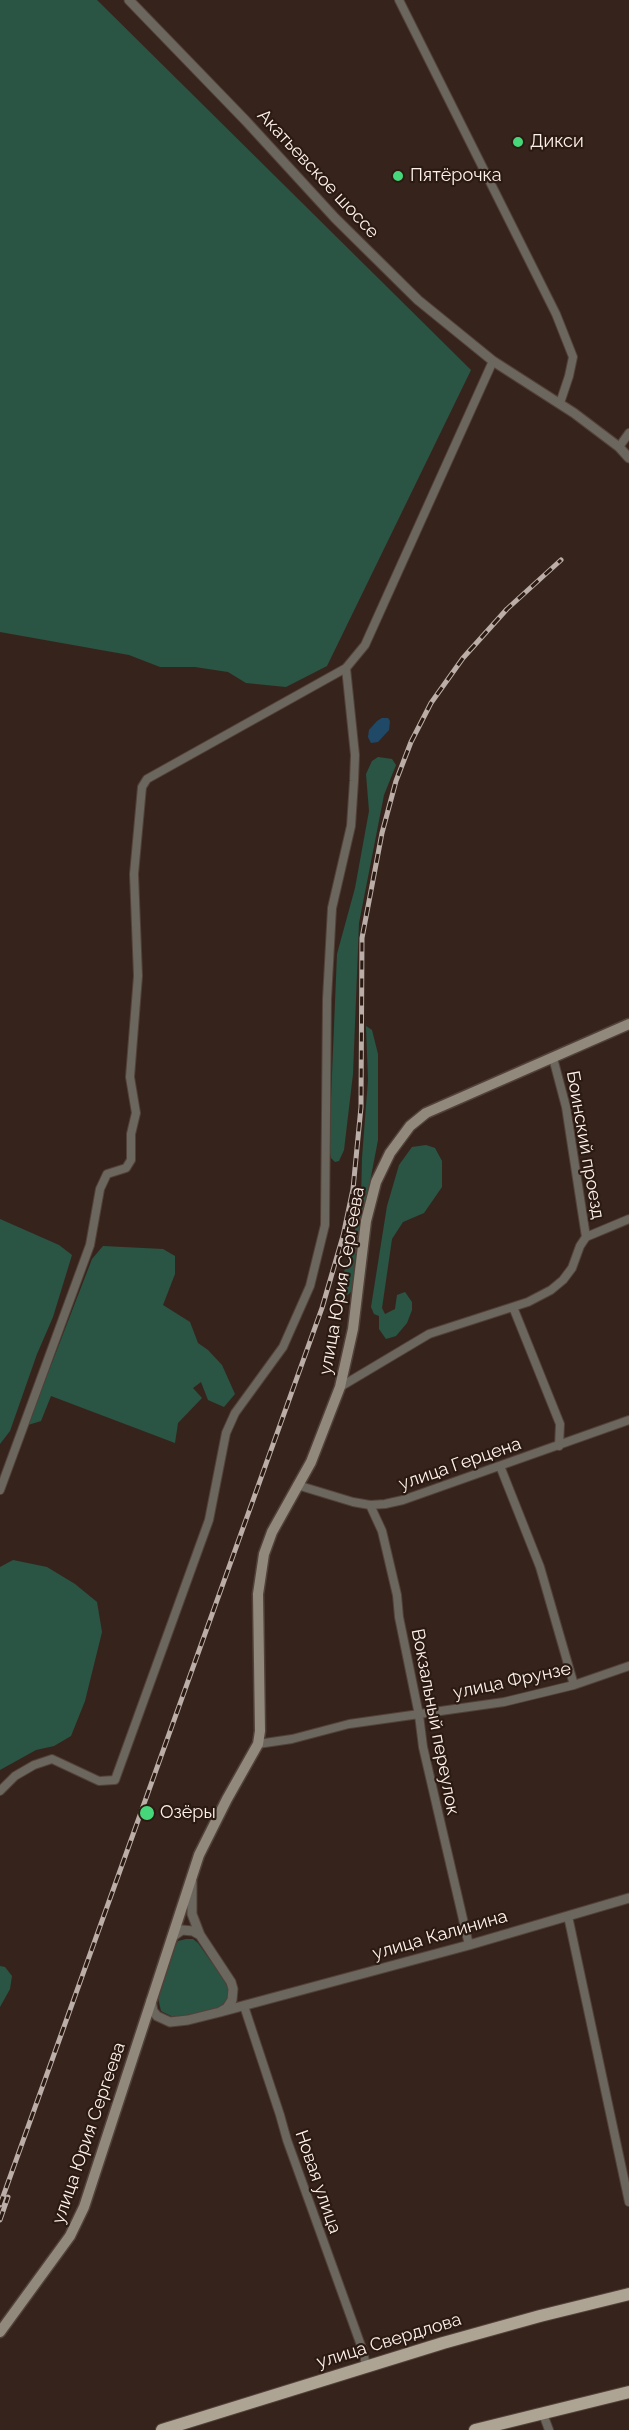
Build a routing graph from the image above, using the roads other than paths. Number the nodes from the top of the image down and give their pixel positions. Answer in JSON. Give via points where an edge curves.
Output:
{"nodes":[{"id":1,"x":129,"y":0,"type":"edge"},
{"id":2,"x":399,"y":0,"type":"edge"},
{"id":3,"x":493,"y":361,"type":"junction"},
{"id":4,"x":560,"y":403,"type":"junction"},
{"id":5,"x":629,"y":433,"type":"edge"},
{"id":6,"x":619,"y":447,"type":"junction"},
{"id":7,"x":629,"y":458,"type":"edge"},
{"id":8,"x":346,"y":668,"type":"junction"},
{"id":9,"x":629,"y":1024,"type":"edge"},
{"id":10,"x":553,"y":1058,"type":"junction"},
{"id":11,"x":629,"y":1219,"type":"edge"},
{"id":12,"x":586,"y":1237,"type":"junction"},
{"id":13,"x":513,"y":1307,"type":"junction"},
{"id":14,"x":340,"y":1387,"type":"junction"},
{"id":15,"x":629,"y":1420,"type":"edge"},
{"id":16,"x":559,"y":1446,"type":"junction"},
{"id":17,"x":500,"y":1466,"type":"junction"},
{"id":18,"x":297,"y":1485,"type":"junction"},
{"id":19,"x":0,"y":1490,"type":"edge"},
{"id":20,"x":370,"y":1505,"type":"junction"},
{"id":21,"x":629,"y":1666,"type":"edge"},
{"id":22,"x":574,"y":1685,"type":"junction"},
{"id":23,"x":419,"y":1715,"type":"junction"},
{"id":24,"x":258,"y":1744,"type":"junction"},
{"id":25,"x":0,"y":1791,"type":"edge"},
{"id":26,"x":192,"y":1876,"type":"junction"},
{"id":27,"x":629,"y":1898,"type":"edge"},
{"id":28,"x":568,"y":1916,"type":"junction"},
{"id":29,"x":200,"y":1935,"type":"junction"},
{"id":30,"x":172,"y":1937,"type":"junction"},
{"id":31,"x":469,"y":1945,"type":"junction"},
{"id":32,"x":231,"y":1982,"type":"junction"},
{"id":33,"x":152,"y":1995,"type":"junction"},
{"id":34,"x":260,"y":2001,"type":"junction"},
{"id":35,"x":244,"y":2006,"type":"junction"},
{"id":36,"x":220,"y":2012,"type":"junction"},
{"id":37,"x":629,"y":2202,"type":"edge"},
{"id":38,"x":629,"y":2294,"type":"edge"},
{"id":39,"x":0,"y":2332,"type":"edge"},
{"id":40,"x":366,"y":2366,"type":"junction"},
{"id":41,"x":629,"y":2392,"type":"edge"},
{"id":42,"x":543,"y":2414,"type":"junction"},
{"id":43,"x":162,"y":2430,"type":"edge"},
{"id":44,"x":475,"y":2430,"type":"edge"},
{"id":45,"x":549,"y":2430,"type":"edge"}],
"edges":[{"from":1,"to":3,"type":"street","name":"Акатьевское шоссе","via":[[382,265]]},
{"from":2,"to":4,"type":"street","via":[[556,315],[573,357]]},
{"from":3,"to":4,"type":"street","name":"Акатьевское шоссе"},
{"from":3,"to":8,"type":"street","via":[[365,645]]},
{"from":4,"to":6,"type":"street","name":"Акатьевское шоссе"},
{"from":5,"to":6,"type":"street"},
{"from":6,"to":7,"type":"street","name":"Акатьевское шоссе"},
{"from":8,"to":19,"type":"street","via":[[147,779],[142,787],[134,874],[138,976],[130,1077],[136,1113],[131,1160],[126,1168],[107,1174],[100,1189],[90,1245]]},
{"from":8,"to":25,"type":"street","name":"улица Юрия Сергеева","via":[[354,781],[351,826],[332,908],[325,1226],[310,1286],[283,1347],[235,1413],[226,1432],[209,1520],[115,1780],[99,1781],[52,1759],[15,1776]]},
{"from":9,"to":10,"type":"main road","name":"улица Юрия Сергеева"},
{"from":10,"to":12,"type":"street","name":"Боинский проезд","via":[[566,1107]]},
{"from":10,"to":14,"type":"main road","name":"улица Юрия Сергеева","via":[[426,1113],[410,1125],[390,1153],[376,1182],[366,1221],[353,1329]]},
{"from":11,"to":12,"type":"street"},
{"from":12,"to":13,"type":"street","via":[[563,1280]]},
{"from":13,"to":14,"type":"street","via":[[429,1334]]},
{"from":13,"to":16,"type":"street","via":[[560,1424]]},
{"from":14,"to":18,"type":"main road","name":"улица Юрия Сергеева","via":[[311,1462]]},
{"from":15,"to":16,"type":"street","name":"улица Герцена"},
{"from":16,"to":17,"type":"street","name":"улица Герцена"},
{"from":17,"to":20,"type":"street","name":"улица Герцена","via":[[403,1500]]},
{"from":17,"to":22,"type":"street","via":[[540,1567]]},
{"from":18,"to":20,"type":"street","name":"улица Герцена"},
{"from":18,"to":24,"type":"main road","name":"улица Юрия Сергеева","via":[[272,1532],[260,1571]]},
{"from":20,"to":23,"type":"street","name":"Вокзальный переулок","via":[[382,1532],[397,1595]]},
{"from":21,"to":22,"type":"street","name":"улица Фрунзе"},
{"from":22,"to":23,"type":"street","name":"улица Фрунзе","via":[[494,1704]]},
{"from":23,"to":24,"type":"street","name":"улица Фрунзе","via":[[349,1724]]},
{"from":23,"to":31,"type":"street","name":"Вокзальный переулок"},
{"from":24,"to":26,"type":"main road","name":"улица Юрия Сергеева","via":[[219,1815]]},
{"from":26,"to":29,"type":"street","via":[[192,1914]]},
{"from":26,"to":30,"type":"main road","name":"улица Юрия Сергеева"},
{"from":27,"to":28,"type":"street","name":"улица Калинина"},
{"from":28,"to":31,"type":"street","name":"улица Калинина"},
{"from":28,"to":37,"type":"street"},
{"from":29,"to":30,"type":"street","via":[[182,1930]]},
{"from":29,"to":32,"type":"street"},
{"from":30,"to":33,"type":"main road"},
{"from":31,"to":34,"type":"street","name":"улица Калинина"},
{"from":32,"to":34,"type":"street","via":[[244,1999]]},
{"from":32,"to":36,"type":"street","via":[[232,2000]]},
{"from":33,"to":36,"type":"street","via":[[153,2011],[170,2022]]},
{"from":33,"to":39,"type":"main road","name":"улица Юрия Сергеева","via":[[80,2217],[58,2255]]},
{"from":34,"to":35,"type":"street","name":"улица Калинина"},
{"from":35,"to":36,"type":"street","name":"улица Калинина"},
{"from":35,"to":40,"type":"street","name":"Новая улица","via":[[286,2140]]},
{"from":38,"to":40,"type":"main road","name":"улица Свердлова"},
{"from":40,"to":43,"type":"main road","name":"улица Свердлова"},
{"from":41,"to":42,"type":"main road"},
{"from":42,"to":44,"type":"main road"},
{"from":42,"to":45,"type":"street"}]}
